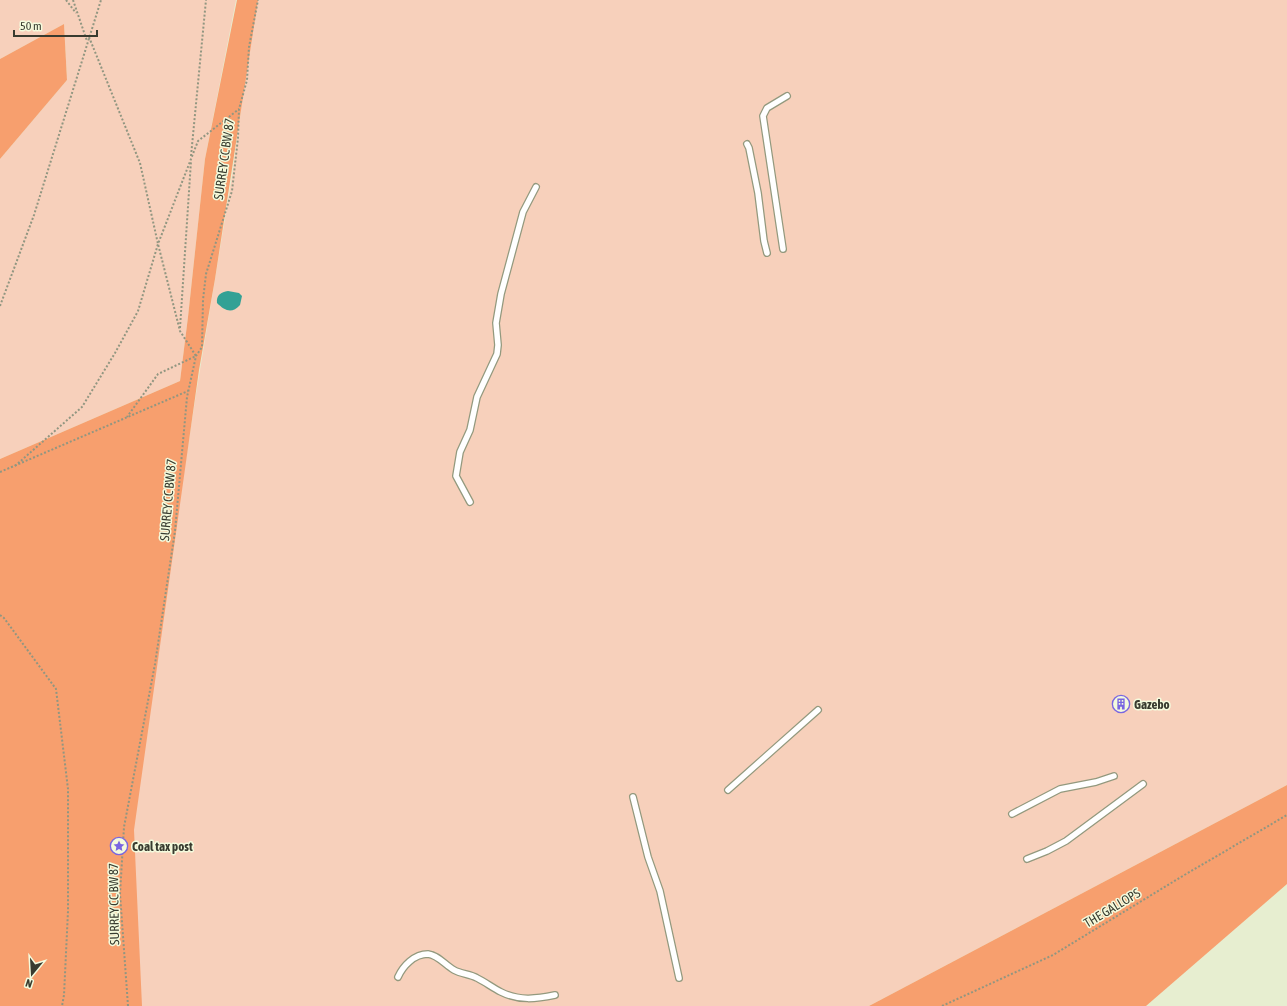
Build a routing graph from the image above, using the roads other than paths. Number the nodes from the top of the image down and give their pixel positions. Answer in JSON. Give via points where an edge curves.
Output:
{"nodes":[{"id":1,"x":787,"y":96,"type":"dead end"},
{"id":2,"x":747,"y":144,"type":"dead end"},
{"id":3,"x":536,"y":187,"type":"dead end"},
{"id":4,"x":783,"y":249,"type":"dead end"},
{"id":5,"x":767,"y":253,"type":"dead end"},
{"id":6,"x":470,"y":502,"type":"dead end"},
{"id":7,"x":818,"y":710,"type":"dead end"},
{"id":8,"x":1114,"y":776,"type":"dead end"},
{"id":9,"x":1143,"y":784,"type":"dead end"},
{"id":10,"x":728,"y":790,"type":"dead end"},
{"id":11,"x":633,"y":797,"type":"dead end"},
{"id":12,"x":1012,"y":814,"type":"dead end"},
{"id":13,"x":1027,"y":859,"type":"dead end"},
{"id":14,"x":398,"y":977,"type":"dead end"},
{"id":15,"x":679,"y":978,"type":"dead end"},
{"id":16,"x":555,"y":995,"type":"dead end"}],
"edges":[{"from":1,"to":4,"type":"lane","via":[[767,108],[763,116]]},
{"from":2,"to":5,"type":"lane"},
{"from":3,"to":6,"type":"lane","via":[[523,212],[501,294],[496,323],[497,354],[477,397],[470,430],[460,452],[456,476]]},
{"from":7,"to":10,"type":"lane"},
{"from":8,"to":12,"type":"lane","via":[[1060,790]]},
{"from":9,"to":13,"type":"lane","via":[[1066,841]]},
{"from":11,"to":15,"type":"lane","via":[[648,857],[660,891]]},
{"from":14,"to":16,"type":"lane","via":[[411,960],[427,954],[436,956],[457,971],[477,978],[502,993],[530,999]]}]}
